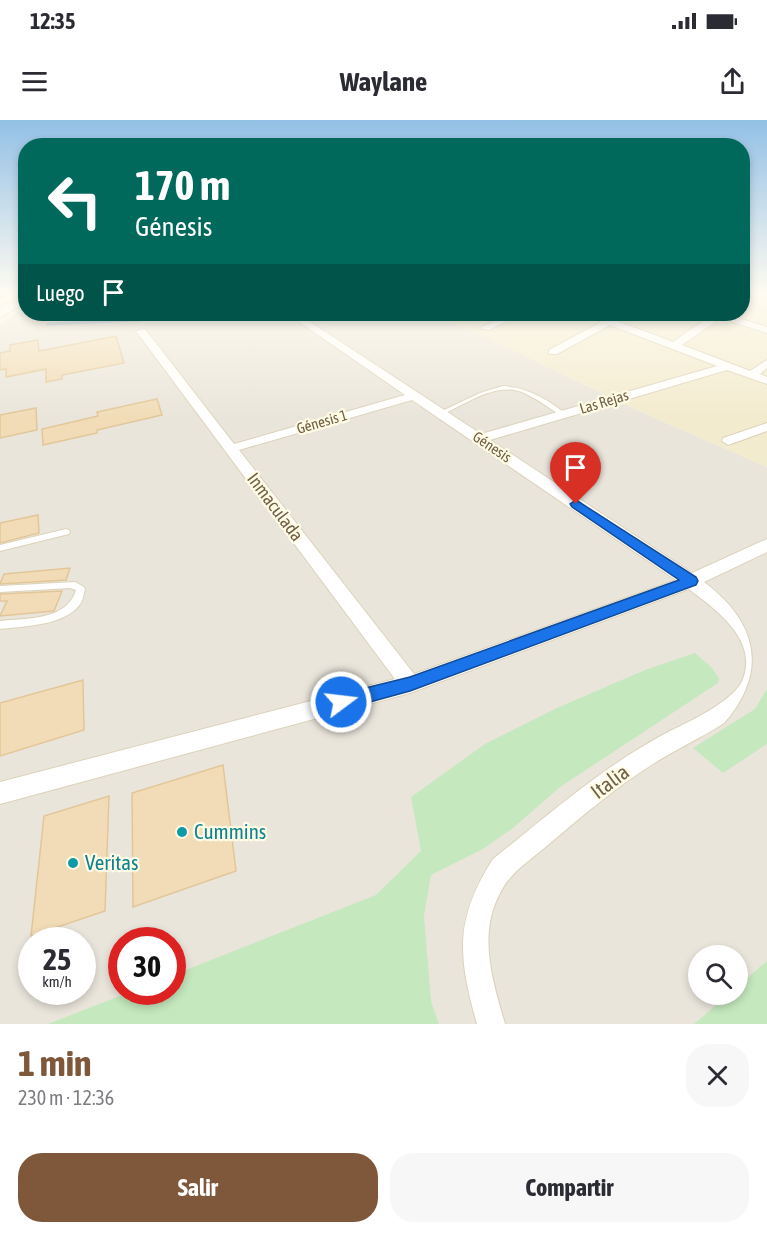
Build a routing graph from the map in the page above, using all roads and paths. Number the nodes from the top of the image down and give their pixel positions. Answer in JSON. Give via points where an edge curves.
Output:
{"nodes":[{"id":1,"x":143,"y":334,"type":"edge"},
{"id":2,"x":322,"y":334,"type":"edge"},
{"id":3,"x":585,"y":334,"type":"edge"},
{"id":4,"x":645,"y":334,"type":"edge"},
{"id":5,"x":690,"y":334,"type":"edge"},
{"id":6,"x":675,"y":345,"type":"junction"},
{"id":7,"x":553,"y":352,"type":"dead end"},
{"id":8,"x":767,"y":363,"type":"edge"},
{"id":9,"x":728,"y":366,"type":"junction"},
{"id":10,"x":752,"y":375,"type":"junction"},
{"id":11,"x":767,"y":381,"type":"edge"},
{"id":12,"x":414,"y":396,"type":"junction"},
{"id":13,"x":441,"y":413,"type":"junction"},
{"id":14,"x":564,"y":415,"type":"junction"},
{"id":15,"x":767,"y":427,"type":"edge"},
{"id":16,"x":480,"y":439,"type":"junction"},
{"id":17,"x":728,"y":441,"type":"dead end"},
{"id":18,"x":230,"y":449,"type":"junction"},
{"id":19,"x":66,"y":532,"type":"dead end"},
{"id":20,"x":767,"y":545,"type":"edge"},
{"id":21,"x":0,"y":548,"type":"edge"},
{"id":22,"x":691,"y":581,"type":"junction"},
{"id":23,"x":0,"y":590,"type":"edge"},
{"id":24,"x":0,"y":625,"type":"edge"},
{"id":25,"x":410,"y":684,"type":"junction"},
{"id":26,"x":0,"y":793,"type":"edge"},
{"id":27,"x":491,"y":1024,"type":"edge"}],
"edges":[{"from":1,"to":18,"type":"street","name":"Inmaculada"},
{"from":2,"to":12,"type":"street","name":"Génesis"},
{"from":3,"to":7,"type":"street"},
{"from":4,"to":6,"type":"street"},
{"from":5,"to":6,"type":"street"},
{"from":6,"to":9,"type":"street"},
{"from":8,"to":10,"type":"street"},
{"from":9,"to":10,"type":"street"},
{"from":9,"to":14,"type":"street","name":"Las Rejas"},
{"from":10,"to":11,"type":"street"},
{"from":12,"to":13,"type":"street","name":"Génesis"},
{"from":12,"to":18,"type":"street","name":"Génesis 1"},
{"from":13,"to":14,"type":"lane","via":[[498,388],[510,387],[523,390]]},
{"from":13,"to":16,"type":"street","name":"Génesis"},
{"from":14,"to":16,"type":"street","name":"Las Rejas"},
{"from":15,"to":17,"type":"street"},
{"from":16,"to":22,"type":"street","name":"Génesis"},
{"from":18,"to":25,"type":"street","name":"Inmaculada"},
{"from":19,"to":21,"type":"lane"},
{"from":20,"to":22,"type":"street"},
{"from":22,"to":25,"type":"street"},
{"from":22,"to":27,"type":"street","name":"Italia","via":[[731,613],[748,635],[756,660],[749,691],[696,728],[635,762],[502,868],[489,885],[475,926],[479,985]]},
{"from":23,"to":24,"type":"lane","via":[[70,585],[81,589],[77,602],[60,616]]},
{"from":25,"to":26,"type":"street"}]}
